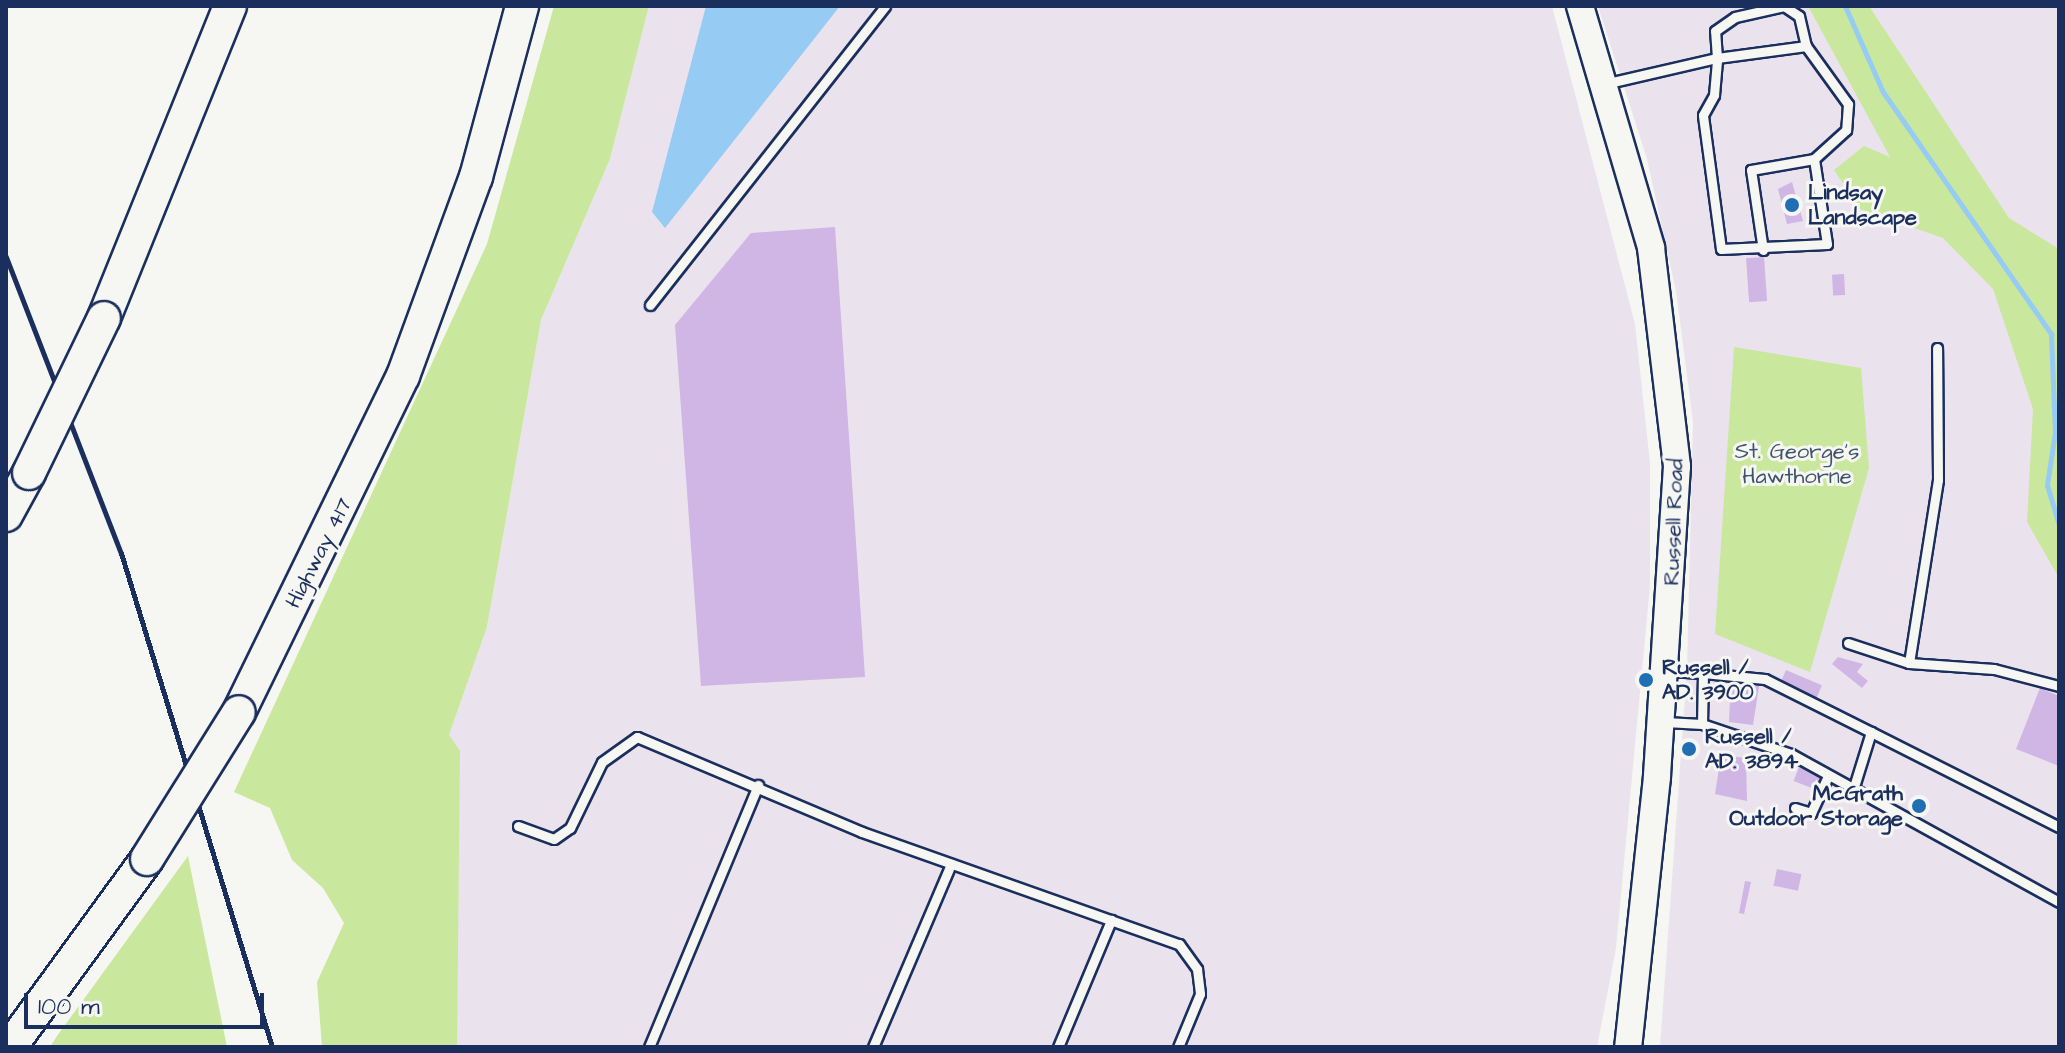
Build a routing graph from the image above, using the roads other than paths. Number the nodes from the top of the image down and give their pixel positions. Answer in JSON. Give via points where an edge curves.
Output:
{"nodes":[{"id":1,"x":230,"y":6,"type":"edge"},
{"id":2,"x":522,"y":6,"type":"edge"},
{"id":3,"x":537,"y":6,"type":"edge"},
{"id":4,"x":885,"y":6,"type":"edge"},
{"id":5,"x":1580,"y":6,"type":"edge"},
{"id":6,"x":1806,"y":46,"type":"junction"},
{"id":7,"x":1717,"y":58,"type":"junction"},
{"id":8,"x":1604,"y":84,"type":"junction"},
{"id":9,"x":1814,"y":159,"type":"junction"},
{"id":10,"x":476,"y":177,"type":"junction"},
{"id":11,"x":1763,"y":250,"type":"junction"},
{"id":12,"x":650,"y":305,"type":"dead end"},
{"id":13,"x":1937,"y":348,"type":"dead end"},
{"id":14,"x":6,"y":515,"type":"edge"},
{"id":15,"x":1848,"y":643,"type":"dead end"},
{"id":16,"x":1909,"y":663,"type":"junction"},
{"id":17,"x":1666,"y":671,"type":"junction"},
{"id":18,"x":1703,"y":673,"type":"junction"},
{"id":19,"x":2059,"y":686,"type":"edge"},
{"id":20,"x":1661,"y":722,"type":"junction"},
{"id":21,"x":1702,"y":724,"type":"junction"},
{"id":22,"x":1871,"y":732,"type":"junction"},
{"id":23,"x":1828,"y":776,"type":"junction"},
{"id":24,"x":758,"y":785,"type":"junction"},
{"id":25,"x":1853,"y":790,"type":"junction"},
{"id":26,"x":1795,"y":808,"type":"dead end"},
{"id":27,"x":518,"y":826,"type":"dead end"},
{"id":28,"x":2059,"y":827,"type":"edge"},
{"id":29,"x":951,"y":864,"type":"junction"},
{"id":30,"x":2059,"y":902,"type":"edge"},
{"id":31,"x":1111,"y":920,"type":"junction"},
{"id":32,"x":10,"y":1047,"type":"edge"},
{"id":33,"x":649,"y":1047,"type":"edge"},
{"id":34,"x":873,"y":1047,"type":"edge"},
{"id":35,"x":1058,"y":1047,"type":"edge"},
{"id":36,"x":1178,"y":1047,"type":"edge"},
{"id":37,"x":1628,"y":1047,"type":"edge"}],
"edges":[{"from":1,"to":14,"type":"highway","bridge":true,"via":[[104,318]]},
{"from":2,"to":10,"type":"highway","name":"Highway 417"},
{"from":3,"to":10,"type":"highway"},
{"from":4,"to":12,"type":"lane"},
{"from":5,"to":8,"type":"main road","name":"Russell Road"},
{"from":6,"to":7,"type":"lane"},
{"from":6,"to":7,"type":"lane","via":[[1799,16],[1784,6],[1735,17],[1715,31]]},
{"from":6,"to":9,"type":"lane","via":[[1848,104],[1846,130]]},
{"from":7,"to":8,"type":"lane"},
{"from":7,"to":11,"type":"lane","via":[[1714,95],[1703,115],[1721,249]]},
{"from":8,"to":17,"type":"main road","name":"Russell Road","via":[[1648,235],[1671,371],[1678,523]]},
{"from":9,"to":11,"type":"lane","via":[[1751,170]]},
{"from":9,"to":11,"type":"lane","via":[[1827,244]]},
{"from":10,"to":32,"type":"highway","name":"Highway 417","bridge":true,"via":[[403,376],[239,712],[147,859]]},
{"from":13,"to":16,"type":"lane","via":[[1938,480]]},
{"from":15,"to":16,"type":"lane"},
{"from":16,"to":19,"type":"lane","via":[[1994,669]]},
{"from":17,"to":18,"type":"lane"},
{"from":17,"to":20,"type":"main road","name":"Russell Road"},
{"from":18,"to":21,"type":"lane"},
{"from":18,"to":22,"type":"lane","via":[[1765,679]]},
{"from":20,"to":21,"type":"lane"},
{"from":20,"to":37,"type":"main road","name":"Russell Road"},
{"from":21,"to":23,"type":"lane","via":[[1791,754]]},
{"from":22,"to":25,"type":"lane"},
{"from":22,"to":28,"type":"lane"},
{"from":23,"to":25,"type":"lane"},
{"from":23,"to":26,"type":"lane","via":[[1811,813]]},
{"from":24,"to":27,"type":"lane","via":[[637,737],[602,762],[570,828],[554,839]]},
{"from":24,"to":29,"type":"lane"},
{"from":24,"to":33,"type":"lane"},
{"from":25,"to":30,"type":"lane"},
{"from":29,"to":31,"type":"lane"},
{"from":29,"to":34,"type":"lane"},
{"from":31,"to":35,"type":"lane"},
{"from":31,"to":36,"type":"lane","via":[[1179,944],[1197,969],[1200,994]]}]}
